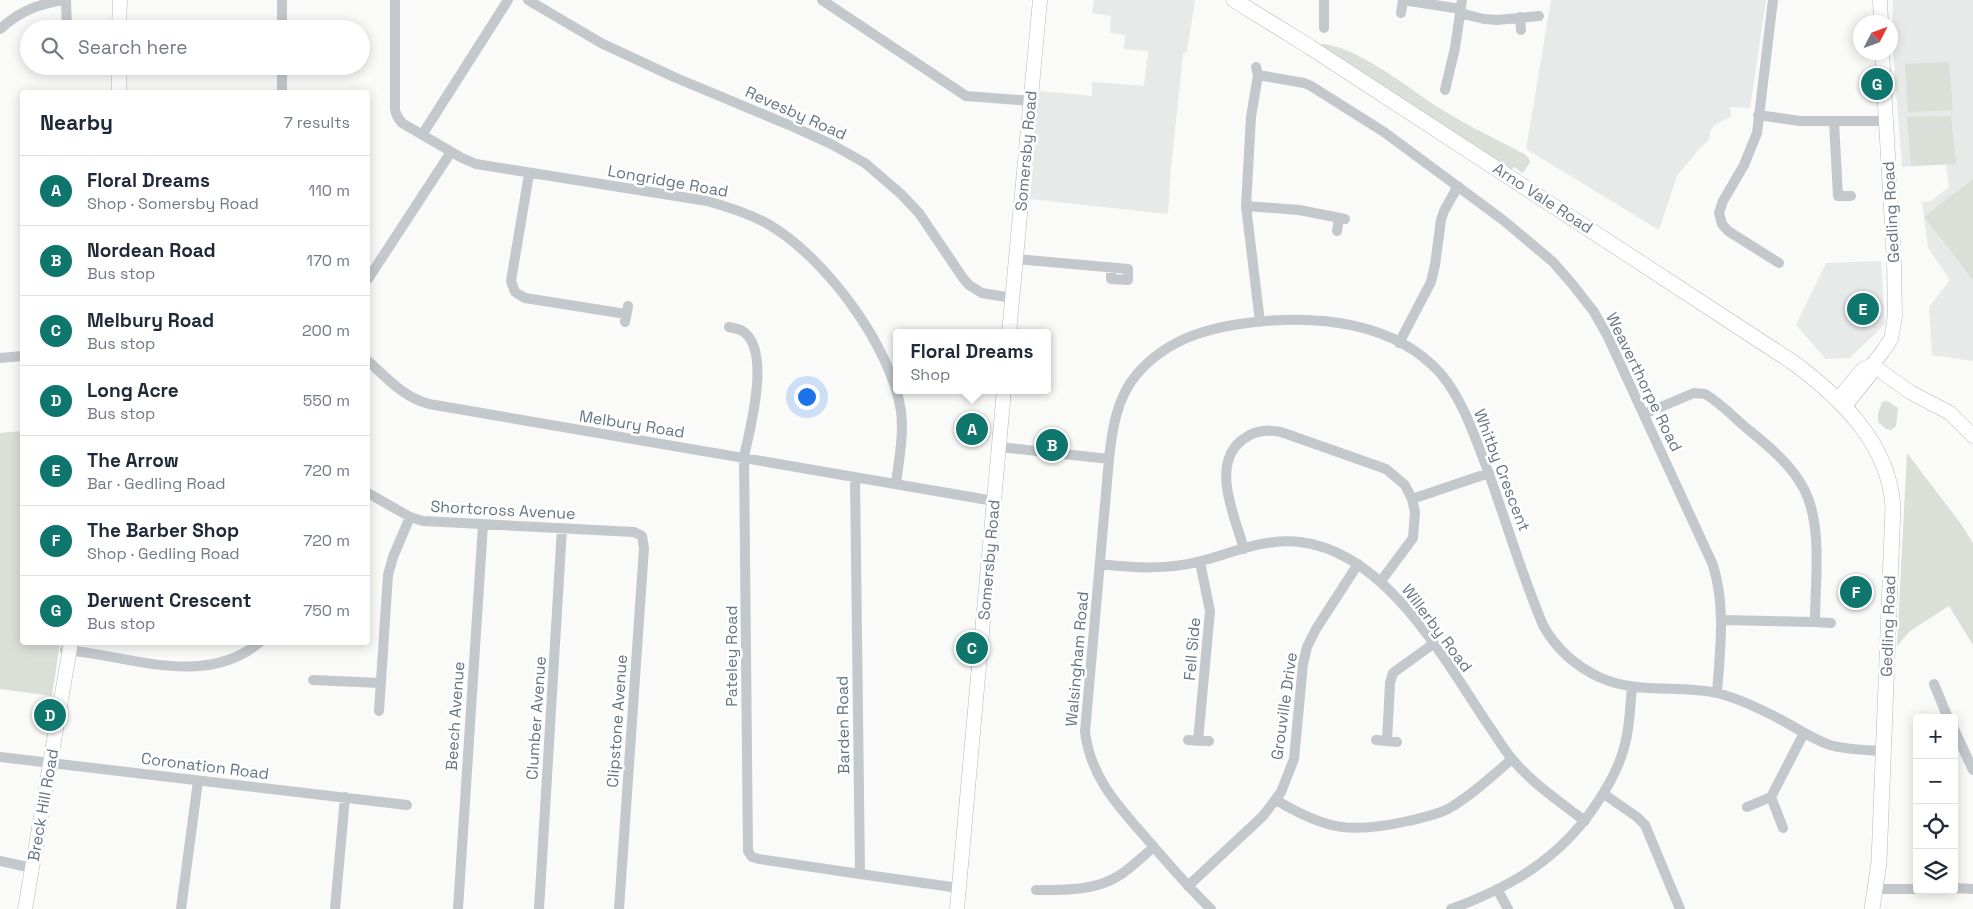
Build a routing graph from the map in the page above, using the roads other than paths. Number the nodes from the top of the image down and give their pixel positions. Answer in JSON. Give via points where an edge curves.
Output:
{"nodes":[{"id":1,"x":66,"y":0,"type":"edge"},
{"id":2,"x":120,"y":0,"type":"edge"},
{"id":3,"x":282,"y":0,"type":"edge"},
{"id":4,"x":394,"y":0,"type":"edge"},
{"id":5,"x":508,"y":0,"type":"edge"},
{"id":6,"x":528,"y":0,"type":"edge"},
{"id":7,"x":822,"y":0,"type":"edge"},
{"id":8,"x":1040,"y":0,"type":"edge"},
{"id":9,"x":1234,"y":0,"type":"edge"},
{"id":10,"x":1324,"y":0,"type":"edge"},
{"id":11,"x":1403,"y":0,"type":"edge"},
{"id":12,"x":1774,"y":0,"type":"edge"},
{"id":13,"x":1880,"y":0,"type":"edge"},
{"id":14,"x":1461,"y":7,"type":"edge"},
{"id":15,"x":1401,"y":14,"type":"dead end"},
{"id":16,"x":1881,"y":15,"type":"edge"},
{"id":17,"x":1539,"y":16,"type":"dead end"},
{"id":18,"x":1520,"y":17,"type":"junction"},
{"id":19,"x":66,"y":20,"type":"edge"},
{"id":20,"x":119,"y":20,"type":"edge"},
{"id":21,"x":282,"y":20,"type":"edge"},
{"id":22,"x":1324,"y":28,"type":"dead end"},
{"id":23,"x":0,"y":29,"type":"edge"},
{"id":24,"x":1522,"y":30,"type":"dead end"},
{"id":25,"x":1882,"y":60,"type":"edge"},
{"id":26,"x":119,"y":75,"type":"edge"},
{"id":27,"x":282,"y":75,"type":"edge"},
{"id":28,"x":119,"y":90,"type":"edge"},
{"id":29,"x":282,"y":90,"type":"edge"},
{"id":30,"x":1445,"y":90,"type":"dead end"},
{"id":31,"x":1031,"y":101,"type":"junction"},
{"id":32,"x":1758,"y":115,"type":"junction"},
{"id":33,"x":1886,"y":121,"type":"junction"},
{"id":34,"x":1834,"y":122,"type":"junction"},
{"id":35,"x":422,"y":135,"type":"junction"},
{"id":36,"x":451,"y":152,"type":"junction"},
{"id":37,"x":530,"y":174,"type":"junction"},
{"id":38,"x":1458,"y":186,"type":"junction"},
{"id":39,"x":1851,"y":196,"type":"dead end"},
{"id":40,"x":1246,"y":206,"type":"junction"},
{"id":41,"x":1337,"y":231,"type":"dead end"},
{"id":42,"x":1016,"y":259,"type":"junction"},
{"id":43,"x":1779,"y":263,"type":"dead end"},
{"id":44,"x":1111,"y":268,"type":"dead end"},
{"id":45,"x":370,"y":276,"type":"edge"},
{"id":46,"x":1012,"y":298,"type":"junction"},
{"id":47,"x":626,"y":314,"type":"dead end"},
{"id":48,"x":1260,"y":322,"type":"junction"},
{"id":49,"x":729,"y":327,"type":"dead end"},
{"id":50,"x":1009,"y":329,"type":"edge"},
{"id":51,"x":1400,"y":343,"type":"junction"},
{"id":52,"x":20,"y":356,"type":"edge"},
{"id":53,"x":0,"y":358,"type":"edge"},
{"id":54,"x":370,"y":363,"type":"edge"},
{"id":55,"x":1872,"y":365,"type":"junction"},
{"id":56,"x":893,"y":381,"type":"edge"},
{"id":57,"x":897,"y":394,"type":"edge"},
{"id":58,"x":1004,"y":394,"type":"edge"},
{"id":59,"x":1841,"y":403,"type":"junction"},
{"id":60,"x":1644,"y":414,"type":"junction"},
{"id":61,"x":1973,"y":436,"type":"edge"},
{"id":62,"x":1000,"y":446,"type":"junction"},
{"id":63,"x":744,"y":457,"type":"junction"},
{"id":64,"x":1109,"y":458,"type":"junction"},
{"id":65,"x":1489,"y":473,"type":"junction"},
{"id":66,"x":855,"y":477,"type":"junction"},
{"id":67,"x":896,"y":483,"type":"junction"},
{"id":68,"x":370,"y":494,"type":"edge"},
{"id":69,"x":1412,"y":499,"type":"junction"},
{"id":70,"x":994,"y":501,"type":"junction"},
{"id":71,"x":410,"y":517,"type":"junction"},
{"id":72,"x":482,"y":525,"type":"junction"},
{"id":73,"x":562,"y":528,"type":"junction"},
{"id":74,"x":642,"y":536,"type":"joint"},
{"id":75,"x":1244,"y":549,"type":"junction"},
{"id":76,"x":1200,"y":562,"type":"junction"},
{"id":77,"x":1100,"y":564,"type":"junction"},
{"id":78,"x":1358,"y":564,"type":"junction"},
{"id":79,"x":1381,"y":581,"type":"junction"},
{"id":80,"x":1722,"y":620,"type":"junction"},
{"id":81,"x":1815,"y":622,"type":"junction"},
{"id":82,"x":1831,"y":623,"type":"dead end"},
{"id":83,"x":1433,"y":644,"type":"junction"},
{"id":84,"x":257,"y":645,"type":"edge"},
{"id":85,"x":69,"y":647,"type":"edge"},
{"id":86,"x":312,"y":680,"type":"dead end"},
{"id":87,"x":380,"y":683,"type":"junction"},
{"id":88,"x":1934,"y":684,"type":"dead end"},
{"id":89,"x":1632,"y":687,"type":"junction"},
{"id":90,"x":1717,"y":693,"type":"junction"},
{"id":91,"x":378,"y":711,"type":"dead end"},
{"id":92,"x":1945,"y":714,"type":"edge"},
{"id":93,"x":1804,"y":733,"type":"junction"},
{"id":94,"x":1958,"y":738,"type":"edge"},
{"id":95,"x":1376,"y":740,"type":"dead end"},
{"id":96,"x":1199,"y":741,"type":"dead end"},
{"id":97,"x":1883,"y":751,"type":"junction"},
{"id":98,"x":0,"y":757,"type":"edge"},
{"id":99,"x":1512,"y":759,"type":"junction"},
{"id":100,"x":50,"y":763,"type":"junction"},
{"id":101,"x":1973,"y":770,"type":"edge"},
{"id":102,"x":198,"y":780,"type":"junction"},
{"id":103,"x":1604,"y":794,"type":"junction"},
{"id":104,"x":1771,"y":797,"type":"junction"},
{"id":105,"x":345,"y":798,"type":"junction"},
{"id":106,"x":1276,"y":800,"type":"junction"},
{"id":107,"x":407,"y":805,"type":"dead end"},
{"id":108,"x":1747,"y":807,"type":"dead end"},
{"id":109,"x":1585,"y":821,"type":"junction"},
{"id":110,"x":1783,"y":828,"type":"dead end"},
{"id":111,"x":1154,"y":847,"type":"junction"},
{"id":112,"x":0,"y":862,"type":"edge"},
{"id":113,"x":32,"y":868,"type":"junction"},
{"id":114,"x":860,"y":874,"type":"junction"},
{"id":115,"x":1188,"y":886,"type":"junction"},
{"id":116,"x":959,"y":888,"type":"junction"},
{"id":117,"x":1498,"y":888,"type":"junction"},
{"id":118,"x":1958,"y":888,"type":"edge"},
{"id":119,"x":1876,"y":889,"type":"junction"},
{"id":120,"x":1913,"y":889,"type":"edge"},
{"id":121,"x":1973,"y":889,"type":"edge"},
{"id":122,"x":1036,"y":890,"type":"dead end"},
{"id":123,"x":25,"y":909,"type":"edge"},
{"id":124,"x":181,"y":909,"type":"edge"},
{"id":125,"x":335,"y":909,"type":"edge"},
{"id":126,"x":458,"y":909,"type":"edge"},
{"id":127,"x":539,"y":909,"type":"edge"},
{"id":128,"x":619,"y":909,"type":"edge"},
{"id":129,"x":957,"y":909,"type":"edge"},
{"id":130,"x":1211,"y":909,"type":"edge"},
{"id":131,"x":1451,"y":909,"type":"edge"},
{"id":132,"x":1508,"y":909,"type":"edge"},
{"id":133,"x":1680,"y":909,"type":"edge"},
{"id":134,"x":1872,"y":909,"type":"edge"}],
"edges":[{"from":1,"to":19,"type":"street"},
{"from":1,"to":23,"type":"street","via":[[33,7],[14,16]]},
{"from":2,"to":20,"type":"street"},
{"from":3,"to":21,"type":"street"},
{"from":4,"to":35,"type":"street","name":"Longridge Road","via":[[395,113],[402,123]]},
{"from":5,"to":35,"type":"street"},
{"from":6,"to":46,"type":"street","name":"Revesby Road","via":[[601,43],[857,158],[911,204],[969,285],[982,293]]},
{"from":7,"to":31,"type":"street","via":[[966,96]]},
{"from":8,"to":31,"type":"street","name":"Somersby Road"},
{"from":9,"to":59,"type":"main road","name":"Arno Vale Road","via":[[1778,352],[1812,376]]},
{"from":10,"to":22,"type":"street","via":[[1328,16]]},
{"from":11,"to":14,"type":"street"},
{"from":11,"to":15,"type":"street"},
{"from":12,"to":32,"type":"street"},
{"from":13,"to":16,"type":"street"},
{"from":14,"to":18,"type":"street","via":[[1484,19]]},
{"from":14,"to":30,"type":"street"},
{"from":17,"to":18,"type":"street"},
{"from":18,"to":24,"type":"street"},
{"from":25,"to":33,"type":"street","name":"Gedling Road"},
{"from":26,"to":28,"type":"street"},
{"from":27,"to":29,"type":"street"},
{"from":31,"to":42,"type":"street","name":"Somersby Road"},
{"from":32,"to":34,"type":"street"},
{"from":32,"to":43,"type":"street","via":[[1757,134],[1750,152],[1722,201],[1719,213],[1728,231]]},
{"from":33,"to":34,"type":"street"},
{"from":33,"to":55,"type":"street","name":"Gedling Road","via":[[1896,316],[1891,339]]},
{"from":34,"to":39,"type":"street","via":[[1838,196]]},
{"from":35,"to":36,"type":"street","name":"Longridge Road"},
{"from":36,"to":37,"type":"street","name":"Longridge Road","via":[[476,164]]},
{"from":36,"to":45,"type":"street"},
{"from":37,"to":47,"type":"street","via":[[511,280],[515,292],[525,298]]},
{"from":37,"to":56,"type":"street","name":"Longridge Road","via":[[726,206],[769,224],[794,242],[850,302],[870,333]]},
{"from":38,"to":40,"type":"street","name":"Weaverthorpe Road","via":[[1320,90],[1257,71]]},
{"from":38,"to":51,"type":"street","via":[[1441,220],[1431,282]]},
{"from":38,"to":60,"type":"street","name":"Weaverthorpe Road","via":[[1528,240],[1574,285],[1603,327]]},
{"from":40,"to":41,"type":"street","via":[[1299,210],[1342,219]]},
{"from":40,"to":48,"type":"street","name":"Weaverthorpe Road"},
{"from":42,"to":44,"type":"street"},
{"from":42,"to":46,"type":"street","name":"Somersby Road"},
{"from":46,"to":50,"type":"street","name":"Somersby Road"},
{"from":48,"to":51,"type":"street","name":"Whitby Crescent","via":[[1297,319],[1334,322],[1370,330]]},
{"from":48,"to":64,"type":"street","name":"Whitby Crescent","via":[[1206,331],[1178,341],[1154,356],[1136,374],[1121,400]]},
{"from":49,"to":63,"type":"street","name":"Pateley Road","via":[[747,336],[758,366],[756,396]]},
{"from":51,"to":65,"type":"street","name":"Whitby Crescent","via":[[1427,361],[1451,388]]},
{"from":52,"to":53,"type":"street"},
{"from":54,"to":63,"type":"street","name":"Melbury Road","via":[[402,392],[429,404]]},
{"from":55,"to":59,"type":"street","name":"Gedling Road","via":[[1862,369]]},
{"from":55,"to":61,"type":"street","via":[[1910,392],[1950,413]]},
{"from":57,"to":67,"type":"street","name":"Longridge Road","via":[[902,439]]},
{"from":58,"to":62,"type":"street","name":"Somersby Road"},
{"from":59,"to":97,"type":"main road","name":"Gedling Road","via":[[1862,426],[1880,456],[1892,492]]},
{"from":60,"to":80,"type":"street","name":"Weaverthorpe Road","via":[[1713,565]]},
{"from":60,"to":81,"type":"street","via":[[1694,393],[1710,396],[1765,443],[1796,477],[1808,497],[1815,526]]},
{"from":62,"to":64,"type":"street"},
{"from":62,"to":70,"type":"street","name":"Somersby Road"},
{"from":63,"to":66,"type":"street","name":"Melbury Road"},
{"from":63,"to":114,"type":"street","name":"Pateley Road","via":[[748,847],[750,854],[759,860]]},
{"from":64,"to":77,"type":"street","name":"Walsingham Road"},
{"from":65,"to":69,"type":"street"},
{"from":65,"to":89,"type":"street","name":"Whitby Crescent","via":[[1547,632],[1562,651],[1582,667],[1602,678]]},
{"from":66,"to":67,"type":"street","name":"Melbury Road"},
{"from":66,"to":114,"type":"street","name":"Barden Road"},
{"from":67,"to":70,"type":"street","name":"Melbury Road"},
{"from":68,"to":71,"type":"street","name":"Shortcross Avenue"},
{"from":69,"to":75,"type":"street","via":[[1399,479],[1386,469],[1290,434],[1274,430],[1258,432],[1234,448],[1225,472]]},
{"from":69,"to":79,"type":"street","via":[[1416,520],[1413,538]]},
{"from":70,"to":116,"type":"street","name":"Somersby Road"},
{"from":71,"to":72,"type":"street","name":"Shortcross Avenue","via":[[423,521]]},
{"from":71,"to":87,"type":"street","via":[[388,575]]},
{"from":72,"to":73,"type":"street","name":"Shortcross Avenue"},
{"from":72,"to":126,"type":"street","name":"Beech Avenue"},
{"from":73,"to":74,"type":"street","name":"Shortcross Avenue","via":[[634,532]]},
{"from":73,"to":127,"type":"street","name":"Clumber Avenue"},
{"from":74,"to":128,"type":"street","name":"Clipstone Avenue","via":[[644,548]]},
{"from":75,"to":76,"type":"street","name":"Willerby Road"},
{"from":75,"to":78,"type":"street","name":"Willerby Road","via":[[1270,542],[1301,542],[1330,549]]},
{"from":76,"to":77,"type":"street","name":"Willerby Road","via":[[1163,568]]},
{"from":76,"to":96,"type":"street","name":"Fell Side","via":[[1210,611]]},
{"from":77,"to":111,"type":"street","name":"Walsingham Road","via":[[1086,720],[1087,744],[1104,788]]},
{"from":78,"to":79,"type":"street","name":"Willerby Road"},
{"from":78,"to":106,"type":"street","name":"Grouville Drive","via":[[1307,647],[1294,759]]},
{"from":79,"to":83,"type":"street","name":"Willerby Road"},
{"from":80,"to":81,"type":"street"},
{"from":80,"to":90,"type":"street","name":"Weaverthorpe Road"},
{"from":81,"to":82,"type":"street"},
{"from":83,"to":95,"type":"street","via":[[1393,673],[1390,684],[1392,742]]},
{"from":83,"to":99,"type":"street","name":"Willerby Road"},
{"from":84,"to":85,"type":"street","via":[[237,657],[188,666],[146,663]]},
{"from":85,"to":100,"type":"street","name":"Breck Hill Road"},
{"from":86,"to":87,"type":"street"},
{"from":87,"to":91,"type":"street"},
{"from":88,"to":92,"type":"street"},
{"from":89,"to":90,"type":"street","name":"Whitby Crescent"},
{"from":89,"to":103,"type":"street","via":[[1626,743]]},
{"from":90,"to":93,"type":"street","name":"Whitby Crescent","via":[[1762,710]]},
{"from":93,"to":97,"type":"street","name":"Whitby Crescent","via":[[1838,747]]},
{"from":93,"to":104,"type":"street"},
{"from":94,"to":101,"type":"street"},
{"from":97,"to":119,"type":"main road","name":"Gedling Road"},
{"from":98,"to":100,"type":"street","name":"Coronation Road"},
{"from":99,"to":106,"type":"street","via":[[1446,810],[1378,828],[1329,826],[1298,814]]},
{"from":99,"to":109,"type":"street","name":"Willerby Road","via":[[1530,778]]},
{"from":100,"to":102,"type":"street","name":"Coronation Road"},
{"from":100,"to":113,"type":"street","name":"Breck Hill Road"},
{"from":102,"to":105,"type":"street","name":"Coronation Road"},
{"from":102,"to":124,"type":"street"},
{"from":103,"to":109,"type":"street"},
{"from":103,"to":133,"type":"street","via":[[1637,816],[1645,826]]},
{"from":104,"to":108,"type":"street"},
{"from":104,"to":110,"type":"street"},
{"from":105,"to":107,"type":"street","name":"Coronation Road"},
{"from":105,"to":125,"type":"street"},
{"from":106,"to":115,"type":"street","name":"Grouville Drive"},
{"from":109,"to":117,"type":"street","via":[[1546,860]]},
{"from":111,"to":115,"type":"street","name":"Walsingham Road"},
{"from":111,"to":122,"type":"street","via":[[1120,875],[1103,883],[1076,890]]},
{"from":112,"to":113,"type":"street"},
{"from":113,"to":123,"type":"street","name":"Breck Hill Road"},
{"from":114,"to":116,"type":"street"},
{"from":115,"to":130,"type":"street","name":"Walsingham Road"},
{"from":116,"to":129,"type":"street","name":"Somersby Road"},
{"from":117,"to":131,"type":"street"},
{"from":117,"to":132,"type":"street"},
{"from":118,"to":121,"type":"street"},
{"from":119,"to":120,"type":"street"},
{"from":119,"to":134,"type":"main road","name":"Gedling Road"}]}
